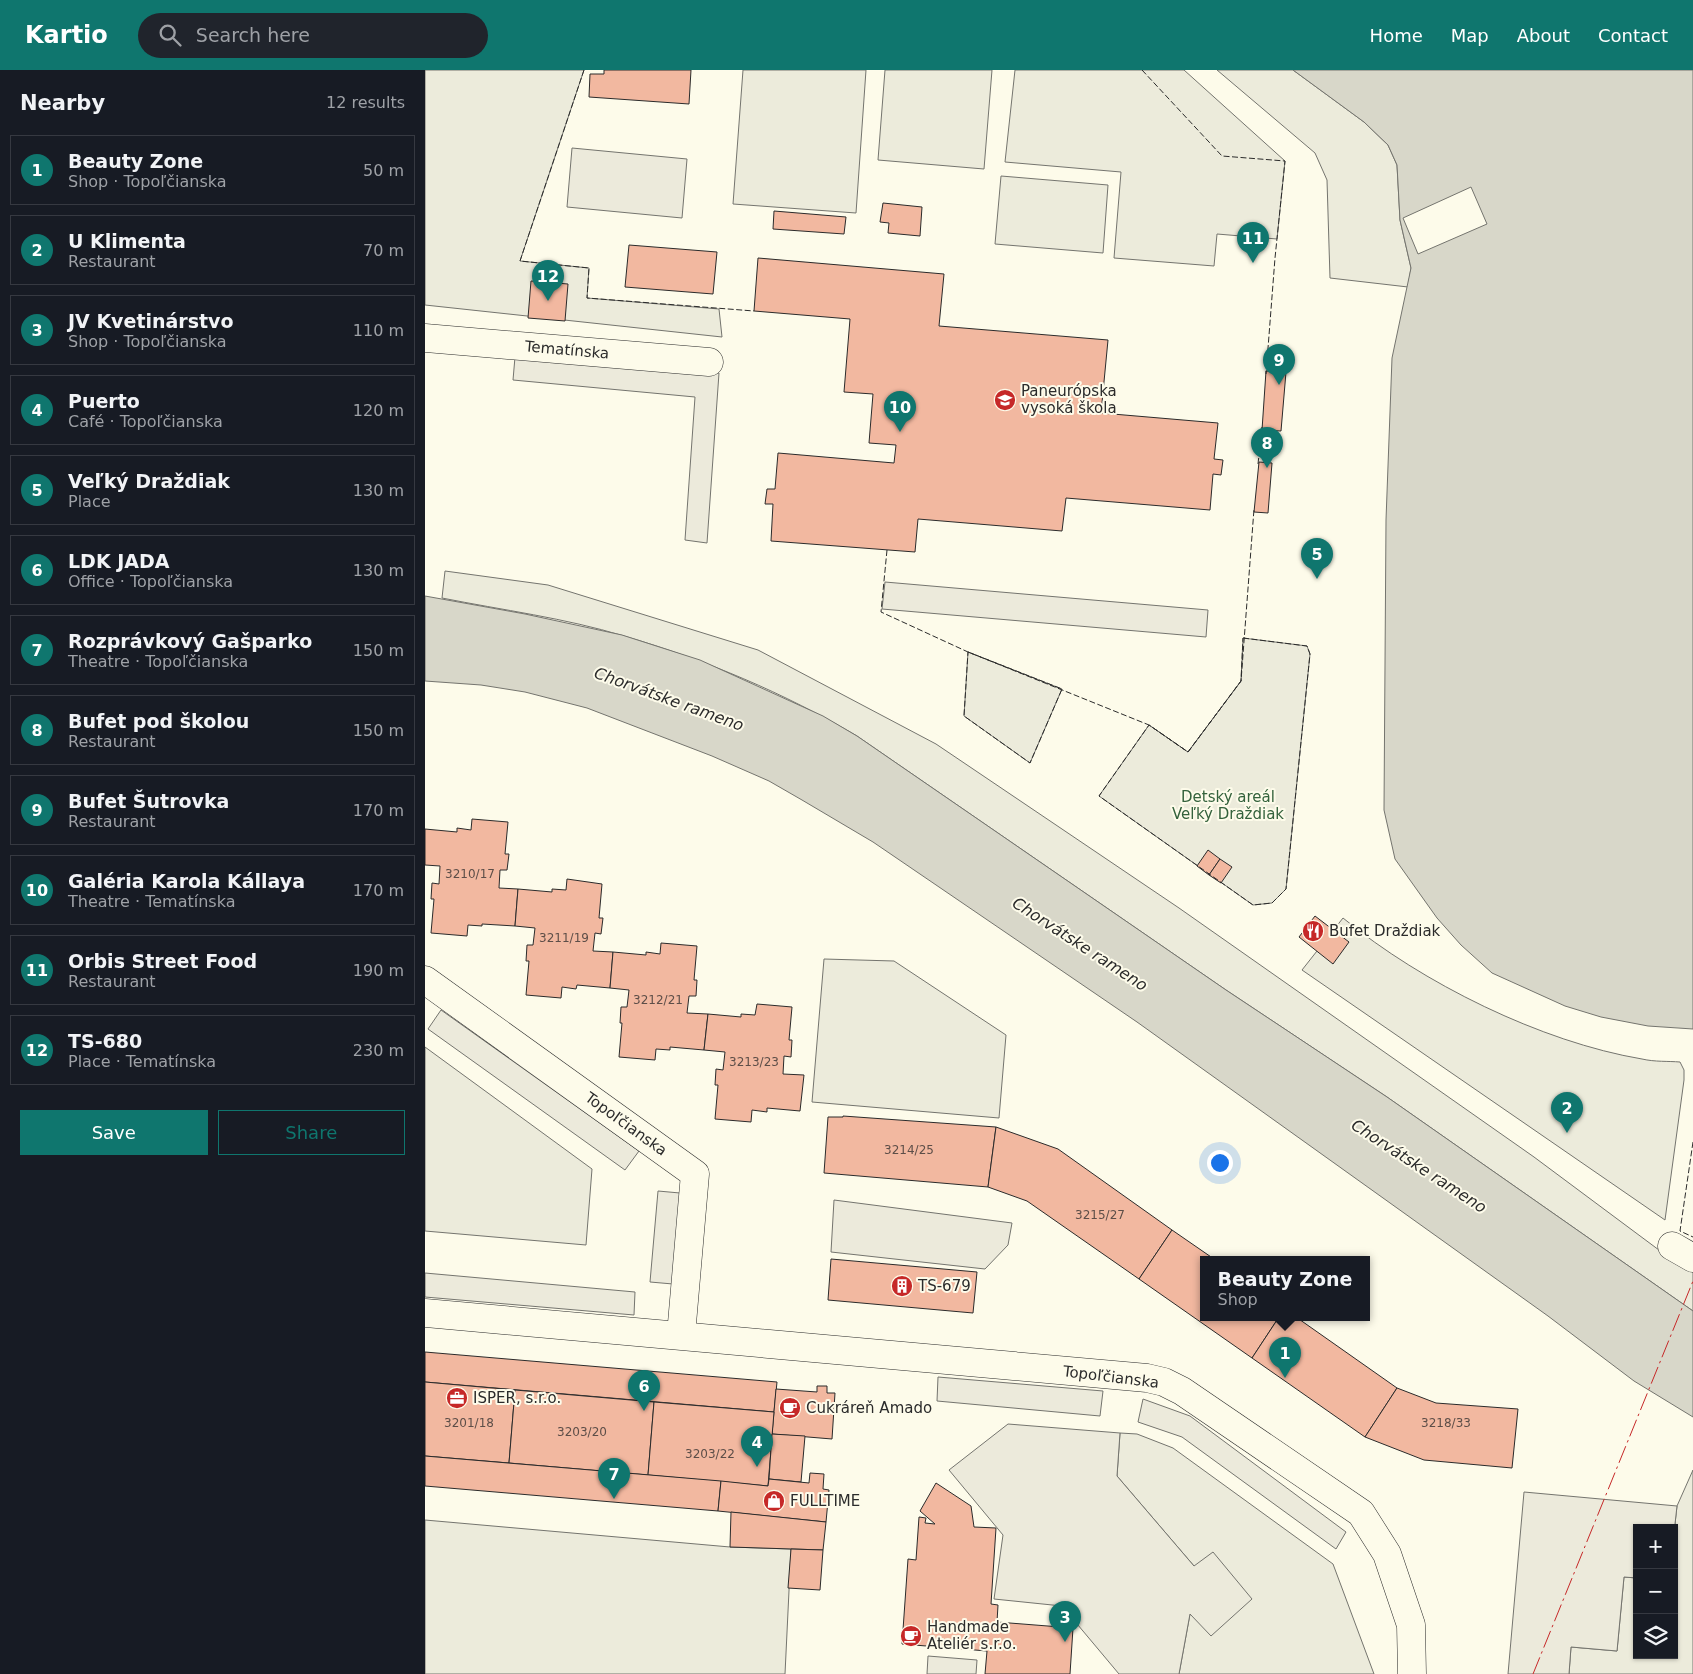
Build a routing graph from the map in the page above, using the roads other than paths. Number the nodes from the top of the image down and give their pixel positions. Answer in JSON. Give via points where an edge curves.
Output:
{"nodes":[{"id":1,"x":425,"y":338,"type":"edge"},
{"id":2,"x":709,"y":362,"type":"dead end"},
{"id":3,"x":425,"y":980,"type":"edge"},
{"id":4,"x":425,"y":1313,"type":"edge"},
{"id":5,"x":681,"y":1335,"type":"junction"},
{"id":6,"x":1412,"y":1674,"type":"edge"}],
"edges":[{"from":1,"to":2,"type":"street","name":"Tematínska"},
{"from":3,"to":5,"type":"street","name":"Topoľčianska","via":[[695,1174]]},
{"from":4,"to":5,"type":"street","name":"Topoľčianska"},
{"from":5,"to":6,"type":"street","name":"Topoľčianska","via":[[892,1357],[1147,1378],[1182,1390],[1361,1513],[1387,1554],[1411,1625]]}]}
